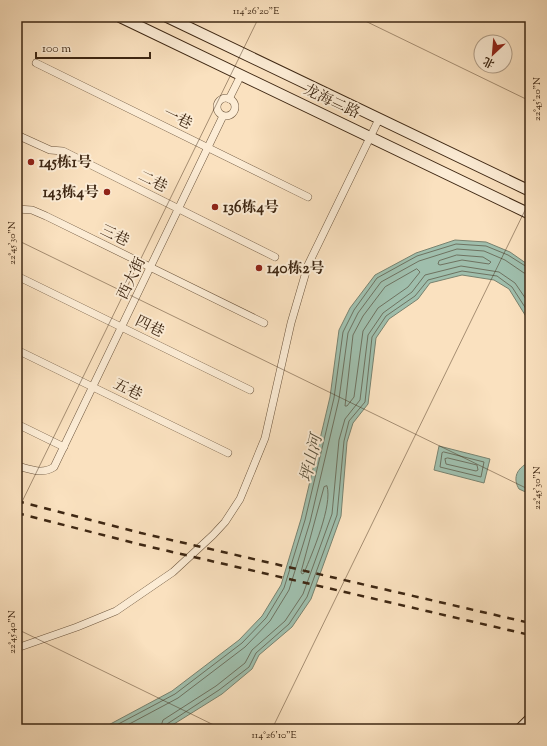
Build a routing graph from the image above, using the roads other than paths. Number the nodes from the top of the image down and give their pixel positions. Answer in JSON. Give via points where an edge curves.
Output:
{"nodes":[{"id":1,"x":120,"y":17,"type":"edge"},
{"id":2,"x":168,"y":17,"type":"edge"},
{"id":3,"x":36,"y":63,"type":"dead end"},
{"id":4,"x":241,"y":75,"type":"junction"},
{"id":5,"x":230,"y":99,"type":"junction"},
{"id":6,"x":223,"y":116,"type":"junction"},
{"id":7,"x":379,"y":119,"type":"junction"},
{"id":8,"x":17,"y":135,"type":"edge"},
{"id":9,"x":370,"y":136,"type":"junction"},
{"id":10,"x":208,"y":148,"type":"junction"},
{"id":11,"x":530,"y":191,"type":"edge"},
{"id":12,"x":308,"y":197,"type":"dead end"},
{"id":13,"x":178,"y":208,"type":"junction"},
{"id":14,"x":17,"y":209,"type":"edge"},
{"id":15,"x":530,"y":214,"type":"edge"},
{"id":16,"x":275,"y":257,"type":"dead end"},
{"id":17,"x":150,"y":267,"type":"junction"},
{"id":18,"x":17,"y":276,"type":"edge"},
{"id":19,"x":264,"y":323,"type":"dead end"},
{"id":20,"x":122,"y":327,"type":"junction"},
{"id":21,"x":17,"y":350,"type":"edge"},
{"id":22,"x":93,"y":387,"type":"junction"},
{"id":23,"x":250,"y":390,"type":"dead end"},
{"id":24,"x":17,"y":424,"type":"edge"},
{"id":25,"x":63,"y":449,"type":"junction"},
{"id":26,"x":228,"y":453,"type":"dead end"},
{"id":27,"x":17,"y":466,"type":"edge"},
{"id":28,"x":17,"y":648,"type":"edge"},
{"id":29,"x":530,"y":719,"type":"edge"},
{"id":30,"x":520,"y":729,"type":"edge"}],
"edges":[{"from":1,"to":4,"type":"main road","name":"龙海二路"},
{"from":2,"to":7,"type":"main road","name":"龙海二路"},
{"from":3,"to":10,"type":"street","name":"一巷"},
{"from":4,"to":5,"type":"street"},
{"from":4,"to":9,"type":"main road","name":"龙海二路"},
{"from":5,"to":6,"type":"street","via":[[223,99],[219,103],[218,109]]},
{"from":5,"to":6,"type":"street","via":[[235,104],[235,110],[232,115]]},
{"from":6,"to":10,"type":"street","name":"西大街"},
{"from":7,"to":9,"type":"street"},
{"from":7,"to":11,"type":"main road","name":"龙海二路"},
{"from":8,"to":13,"type":"street","name":"二巷","via":[[50,150],[63,151]]},
{"from":9,"to":15,"type":"main road","name":"龙海二路"},
{"from":9,"to":28,"type":"street","via":[[308,265],[291,323],[265,438],[240,498],[225,522],[173,572],[116,611]]},
{"from":10,"to":12,"type":"street","name":"一巷"},
{"from":10,"to":13,"type":"street","name":"西大街"},
{"from":13,"to":16,"type":"street","name":"二巷"},
{"from":13,"to":17,"type":"street","name":"西大街"},
{"from":14,"to":17,"type":"street","name":"三巷","via":[[32,210],[46,216]]},
{"from":17,"to":19,"type":"street","name":"三巷"},
{"from":17,"to":20,"type":"street","name":"西大街"},
{"from":18,"to":20,"type":"street","name":"四巷"},
{"from":20,"to":22,"type":"street","name":"西大街"},
{"from":20,"to":23,"type":"street","name":"四巷"},
{"from":21,"to":22,"type":"street","name":"五巷"},
{"from":22,"to":25,"type":"street","name":"西大街"},
{"from":22,"to":26,"type":"street","name":"五巷"},
{"from":24,"to":25,"type":"street"},
{"from":25,"to":27,"type":"street","name":"西大街","via":[[54,468],[50,470],[40,472]]},
{"from":29,"to":30,"type":"main road"}]}
